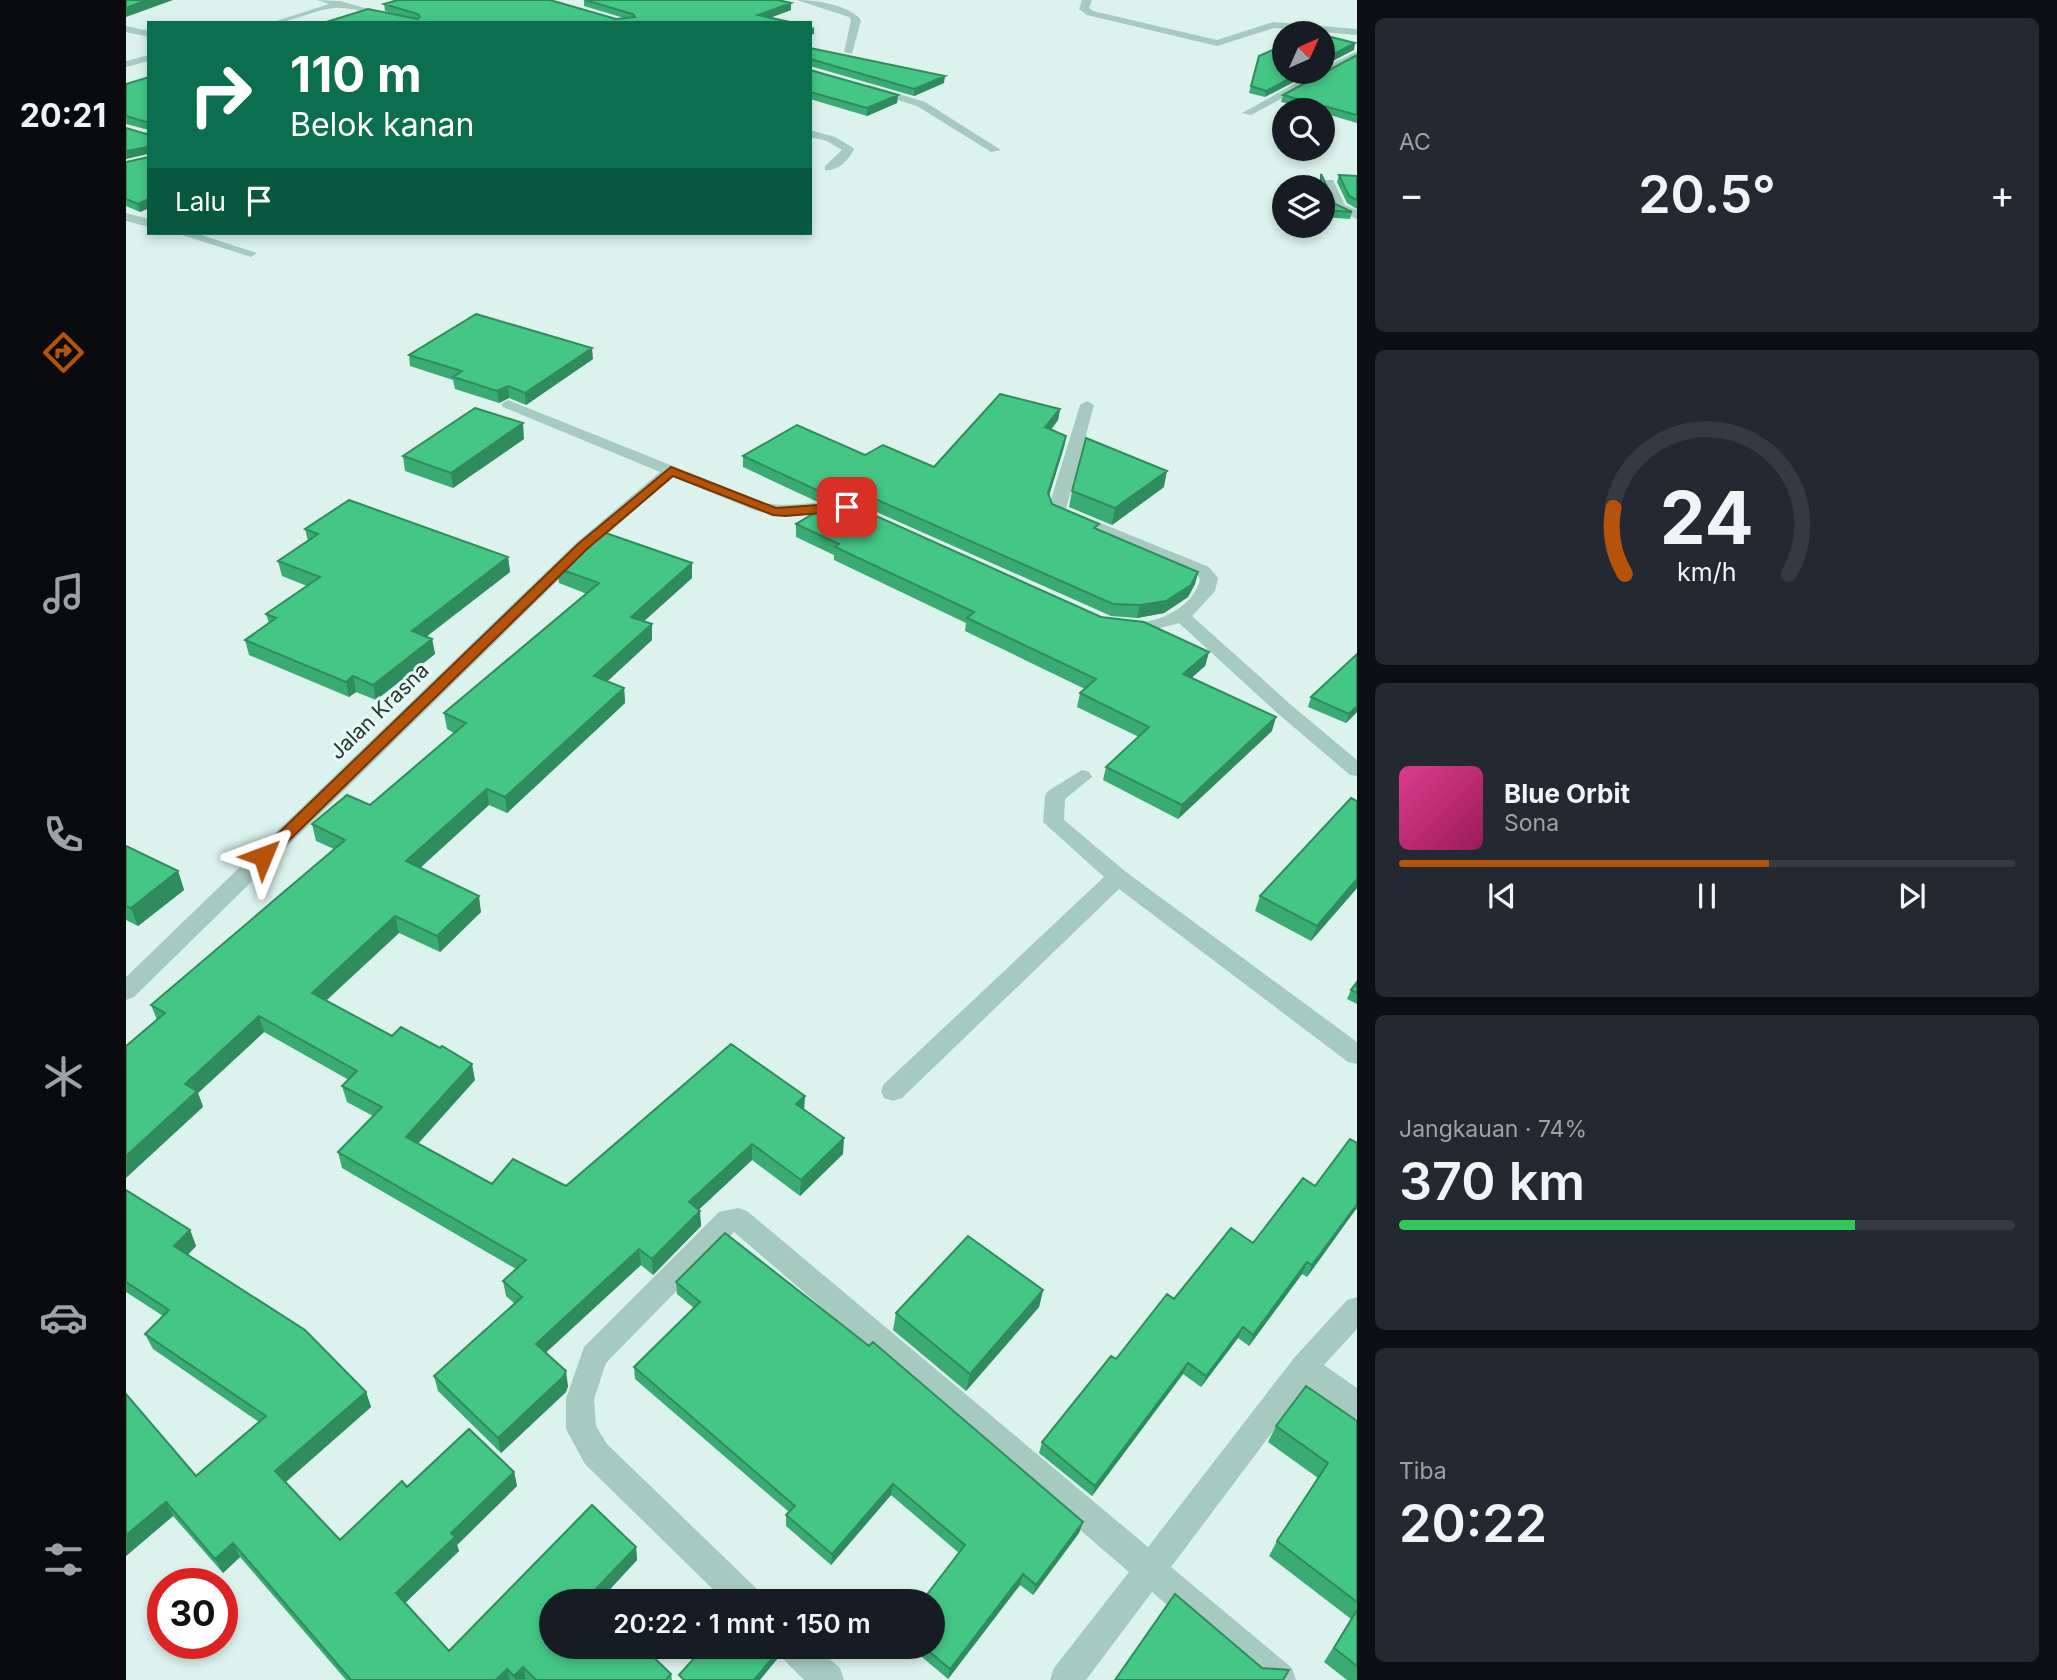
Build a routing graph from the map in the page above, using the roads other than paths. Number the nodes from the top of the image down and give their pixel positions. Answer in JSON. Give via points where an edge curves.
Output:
{"nodes":[{"id":1,"x":322,"y":0,"type":"edge"},
{"id":2,"x":356,"y":0,"type":"edge"},
{"id":3,"x":802,"y":0,"type":"edge"},
{"id":4,"x":1087,"y":0,"type":"edge"},
{"id":5,"x":340,"y":4,"type":"junction"},
{"id":6,"x":1108,"y":8,"type":"dead end"},
{"id":7,"x":1098,"y":15,"type":"junction"},
{"id":8,"x":282,"y":21,"type":"edge"},
{"id":9,"x":405,"y":21,"type":"edge"},
{"id":10,"x":126,"y":29,"type":"edge"},
{"id":11,"x":1357,"y":32,"type":"edge"},
{"id":12,"x":147,"y":34,"type":"edge"},
{"id":13,"x":849,"y":52,"type":"dead end"},
{"id":14,"x":1357,"y":54,"type":"edge"},
{"id":15,"x":147,"y":59,"type":"edge"},
{"id":16,"x":126,"y":64,"type":"edge"},
{"id":17,"x":862,"y":86,"type":"edge"},
{"id":18,"x":1247,"y":113,"type":"dead end"},
{"id":19,"x":812,"y":134,"type":"edge"},
{"id":20,"x":995,"y":150,"type":"dead end"},
{"id":21,"x":830,"y":168,"type":"dead end"},
{"id":22,"x":1335,"y":196,"type":"edge"},
{"id":23,"x":1357,"y":215,"type":"edge"},
{"id":24,"x":126,"y":217,"type":"edge"},
{"id":25,"x":147,"y":222,"type":"edge"},
{"id":26,"x":189,"y":235,"type":"edge"},
{"id":27,"x":251,"y":253,"type":"dead end"},
{"id":28,"x":508,"y":404,"type":"edge"},
{"id":29,"x":1087,"y":405,"type":"dead end"},
{"id":30,"x":671,"y":471,"type":"junction"},
{"id":31,"x":870,"y":517,"type":"edge"},
{"id":32,"x":1182,"y":616,"type":"junction"},
{"id":33,"x":1106,"y":624,"type":"edge"},
{"id":34,"x":1357,"y":770,"type":"edge"},
{"id":35,"x":1083,"y":777,"type":"dead end"},
{"id":36,"x":1118,"y":877,"type":"junction"},
{"id":37,"x":126,"y":991,"type":"edge"},
{"id":38,"x":1357,"y":1055,"type":"edge"},
{"id":39,"x":893,"y":1091,"type":"dead end"},
{"id":40,"x":1357,"y":1309,"type":"edge"},
{"id":41,"x":1304,"y":1367,"type":"junction"},
{"id":42,"x":1357,"y":1405,"type":"edge"},
{"id":43,"x":1151,"y":1569,"type":"junction"},
{"id":44,"x":735,"y":1589,"type":"edge"},
{"id":45,"x":806,"y":1659,"type":"edge"},
{"id":46,"x":828,"y":1680,"type":"edge"},
{"id":47,"x":1066,"y":1680,"type":"edge"},
{"id":48,"x":1280,"y":1680,"type":"edge"}],
"edges":[{"from":1,"to":5,"type":"street"},
{"from":2,"to":5,"type":"street"},
{"from":3,"to":13,"type":"street","via":[[852,15],[856,20]]},
{"from":4,"to":7,"type":"street","via":[[1085,11]]},
{"from":5,"to":8,"type":"street"},
{"from":5,"to":9,"type":"street"},
{"from":6,"to":7,"type":"street"},
{"from":7,"to":11,"type":"street","via":[[1217,43],[1273,25]]},
{"from":10,"to":12,"type":"street"},
{"from":14,"to":18,"type":"street"},
{"from":15,"to":16,"type":"street"},
{"from":17,"to":20,"type":"street","via":[[921,104]]},
{"from":19,"to":21,"type":"street","via":[[848,149]]},
{"from":22,"to":23,"type":"street","via":[[1340,207]]},
{"from":24,"to":25,"type":"street"},
{"from":26,"to":27,"type":"street"},
{"from":28,"to":30,"type":"street"},
{"from":29,"to":32,"type":"street","via":[[1058,509],[1065,516],[1203,571],[1209,578],[1206,591]]},
{"from":30,"to":31,"type":"street","via":[[773,511],[847,507]]},
{"from":30,"to":37,"type":"street","name":"Jalan Krasna","via":[[582,547]]},
{"from":32,"to":33,"type":"street","via":[[1141,628]]},
{"from":32,"to":34,"type":"street"},
{"from":35,"to":36,"type":"street","via":[[1055,796],[1053,822]]},
{"from":36,"to":38,"type":"street"},
{"from":36,"to":39,"type":"street"},
{"from":40,"to":41,"type":"street"},
{"from":41,"to":42,"type":"street"},
{"from":41,"to":43,"type":"street"},
{"from":43,"to":44,"type":"street","via":[[733,1219],[594,1356],[580,1399],[581,1429],[596,1454]]},
{"from":43,"to":47,"type":"street"},
{"from":43,"to":48,"type":"street"},
{"from":45,"to":46,"type":"street"}]}
